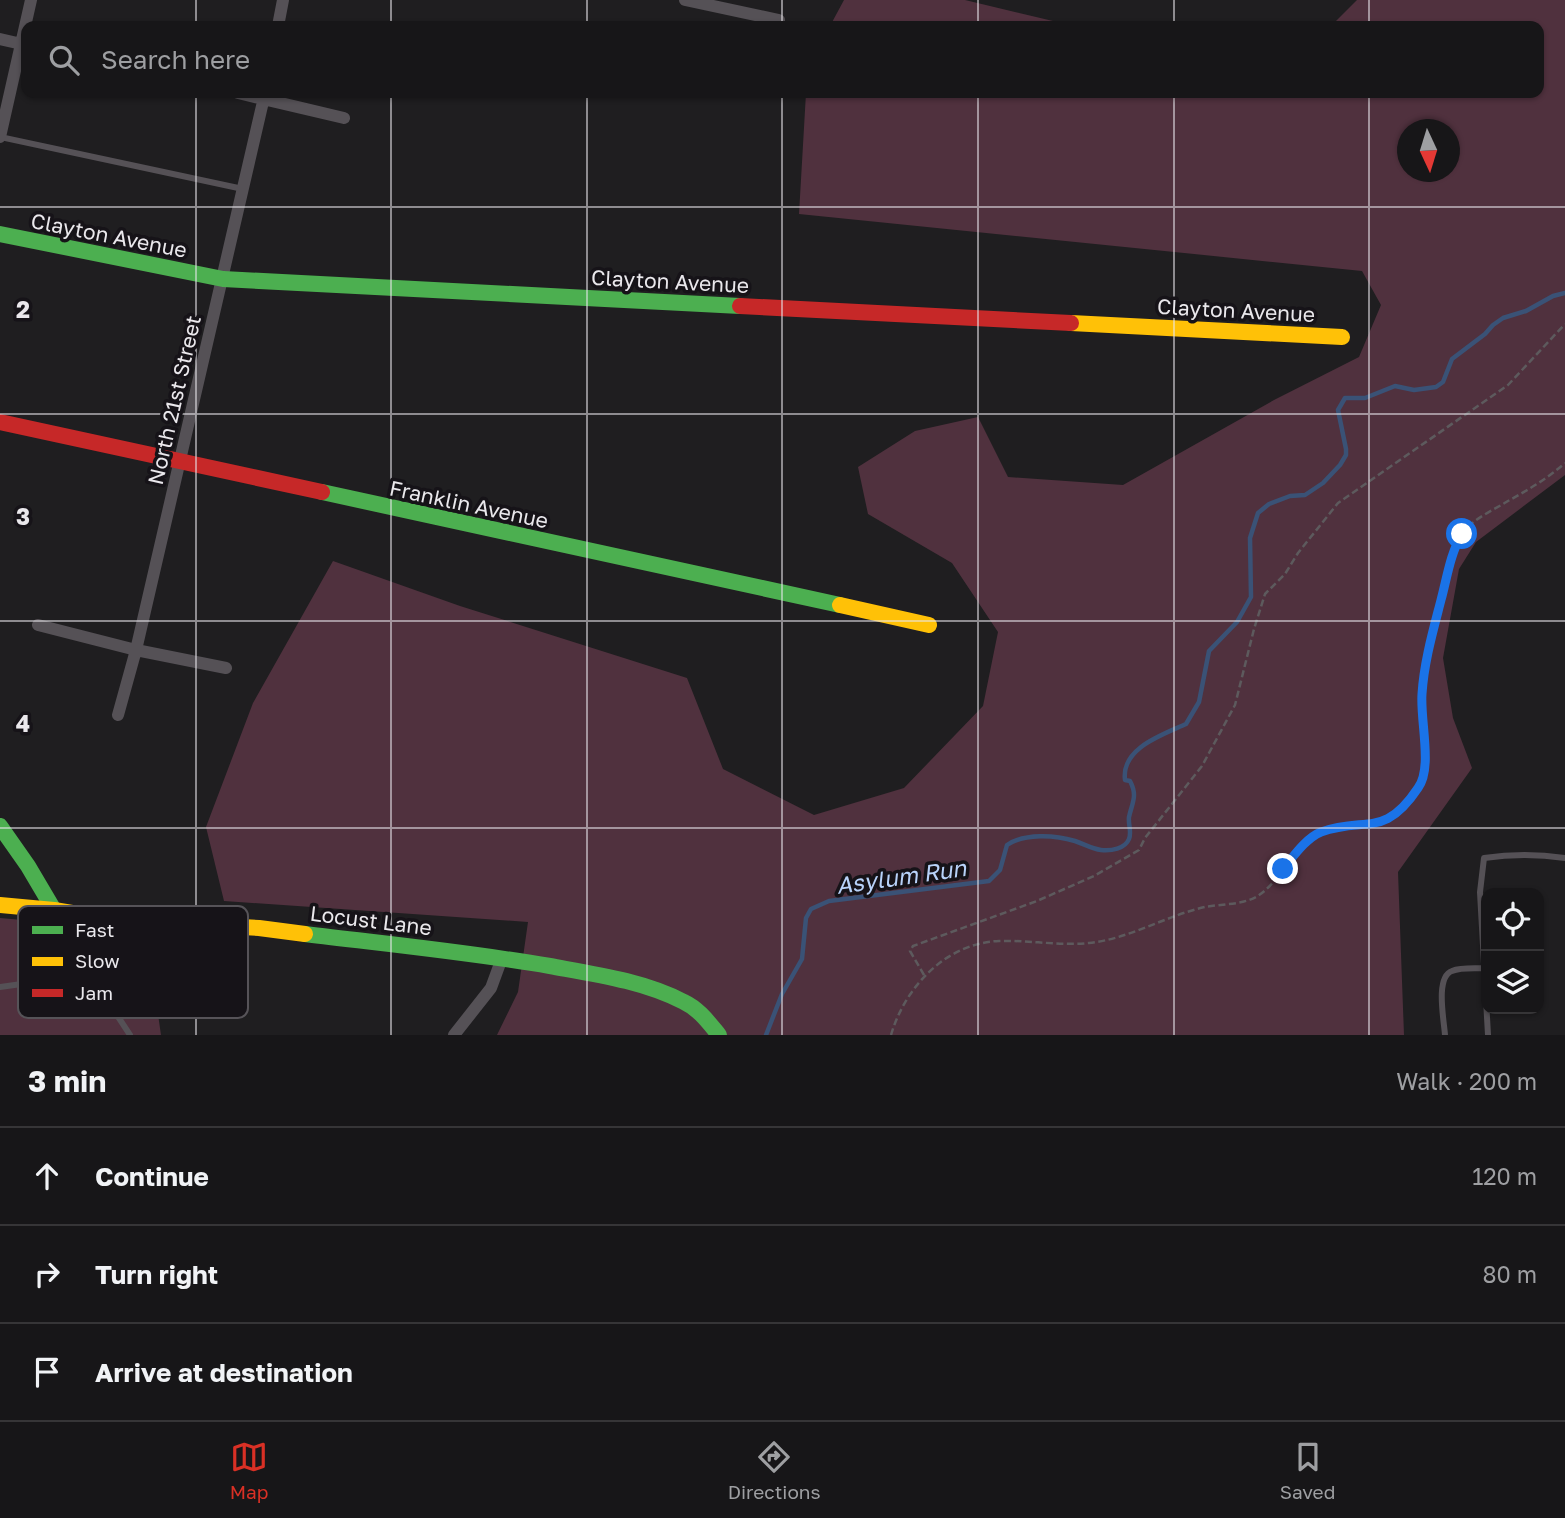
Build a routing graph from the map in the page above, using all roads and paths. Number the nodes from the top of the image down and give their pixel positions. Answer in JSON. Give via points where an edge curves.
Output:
{"nodes":[{"id":1,"x":31,"y":0,"type":"edge"},
{"id":2,"x":283,"y":0,"type":"edge"},
{"id":3,"x":685,"y":0,"type":"edge"},
{"id":4,"x":779,"y":20,"type":"dead end"},
{"id":5,"x":28,"y":21,"type":"edge"},
{"id":6,"x":279,"y":21,"type":"edge"},
{"id":7,"x":0,"y":39,"type":"edge"},
{"id":8,"x":21,"y":43,"type":"edge"},
{"id":9,"x":21,"y":56,"type":"edge"},
{"id":10,"x":264,"y":98,"type":"edge"},
{"id":11,"x":271,"y":98,"type":"edge"},
{"id":12,"x":344,"y":118,"type":"dead end"},
{"id":13,"x":0,"y":137,"type":"edge"},
{"id":14,"x":243,"y":189,"type":"junction"},
{"id":15,"x":0,"y":234,"type":"edge"},
{"id":16,"x":223,"y":279,"type":"junction"},
{"id":17,"x":1565,"y":324,"type":"edge"},
{"id":18,"x":1342,"y":337,"type":"dead end"},
{"id":19,"x":0,"y":422,"type":"edge"},
{"id":20,"x":179,"y":463,"type":"junction"},
{"id":21,"x":1565,"y":463,"type":"edge"},
{"id":22,"x":38,"y":625,"type":"dead end"},
{"id":23,"x":929,"y":625,"type":"dead end"},
{"id":24,"x":136,"y":650,"type":"junction"},
{"id":25,"x":226,"y":668,"type":"dead end"},
{"id":26,"x":118,"y":715,"type":"dead end"},
{"id":27,"x":0,"y":826,"type":"edge"},
{"id":28,"x":1565,"y":858,"type":"edge"},
{"id":29,"x":0,"y":905,"type":"edge"},
{"id":30,"x":52,"y":906,"type":"edge"},
{"id":31,"x":18,"y":907,"type":"edge"},
{"id":32,"x":248,"y":927,"type":"edge"},
{"id":33,"x":1485,"y":951,"type":"edge"},
{"id":34,"x":502,"y":958,"type":"junction"},
{"id":35,"x":1481,"y":968,"type":"edge"},
{"id":36,"x":925,"y":976,"type":"junction"},
{"id":37,"x":18,"y":985,"type":"edge"},
{"id":38,"x":0,"y":988,"type":"edge"},
{"id":39,"x":1486,"y":1014,"type":"edge"},
{"id":40,"x":119,"y":1018,"type":"edge"},
{"id":41,"x":130,"y":1035,"type":"edge"},
{"id":42,"x":454,"y":1035,"type":"edge"},
{"id":43,"x":718,"y":1035,"type":"edge"},
{"id":44,"x":891,"y":1035,"type":"edge"},
{"id":45,"x":1444,"y":1035,"type":"edge"},
{"id":46,"x":1488,"y":1035,"type":"edge"}],
"edges":[{"from":1,"to":5,"type":"street"},
{"from":2,"to":6,"type":"street"},
{"from":3,"to":4,"type":"street"},
{"from":7,"to":8,"type":"street"},
{"from":9,"to":13,"type":"street"},
{"from":10,"to":14,"type":"street","name":"North 21st Street"},
{"from":11,"to":12,"type":"street"},
{"from":13,"to":14,"type":"lane"},
{"from":14,"to":16,"type":"street","name":"North 21st Street"},
{"from":15,"to":16,"type":"street","name":"Clayton Avenue"},
{"from":16,"to":18,"type":"street","name":"Clayton Avenue"},
{"from":16,"to":20,"type":"street","name":"North 21st Street"},
{"from":17,"to":36,"type":"path","via":[[1508,385],[1338,503],[1265,594],[1235,705],[1202,766],[1139,850],[1037,901],[913,946],[910,951]]},
{"from":19,"to":20,"type":"street","name":"Franklin Avenue"},
{"from":20,"to":23,"type":"street","name":"Franklin Avenue"},
{"from":20,"to":24,"type":"street","name":"North 21st Street"},
{"from":21,"to":36,"type":"path","via":[[1472,523],[1458,541],[1426,659],[1421,712],[1425,774],[1397,813],[1377,824],[1315,835],[1261,893],[1248,900],[1206,907],[1098,942],[984,942],[948,956]]},
{"from":22,"to":24,"type":"street"},
{"from":24,"to":25,"type":"street"},
{"from":24,"to":26,"type":"street","name":"North 21st Street"},
{"from":27,"to":30,"type":"street"},
{"from":28,"to":33,"type":"lane","via":[[1538,854],[1484,858],[1480,892]]},
{"from":29,"to":31,"type":"street","name":"Locust Lane"},
{"from":32,"to":34,"type":"street","name":"Locust Lane"},
{"from":34,"to":42,"type":"street","via":[[491,988]]},
{"from":34,"to":43,"type":"street","name":"Locust Lane","via":[[589,973],[661,992],[687,1003]]},
{"from":35,"to":45,"type":"lane","via":[[1450,971],[1444,978]]},
{"from":36,"to":44,"type":"path","via":[[903,1004]]},
{"from":37,"to":38,"type":"lane"},
{"from":39,"to":46,"type":"lane"},
{"from":40,"to":41,"type":"lane"}]}
